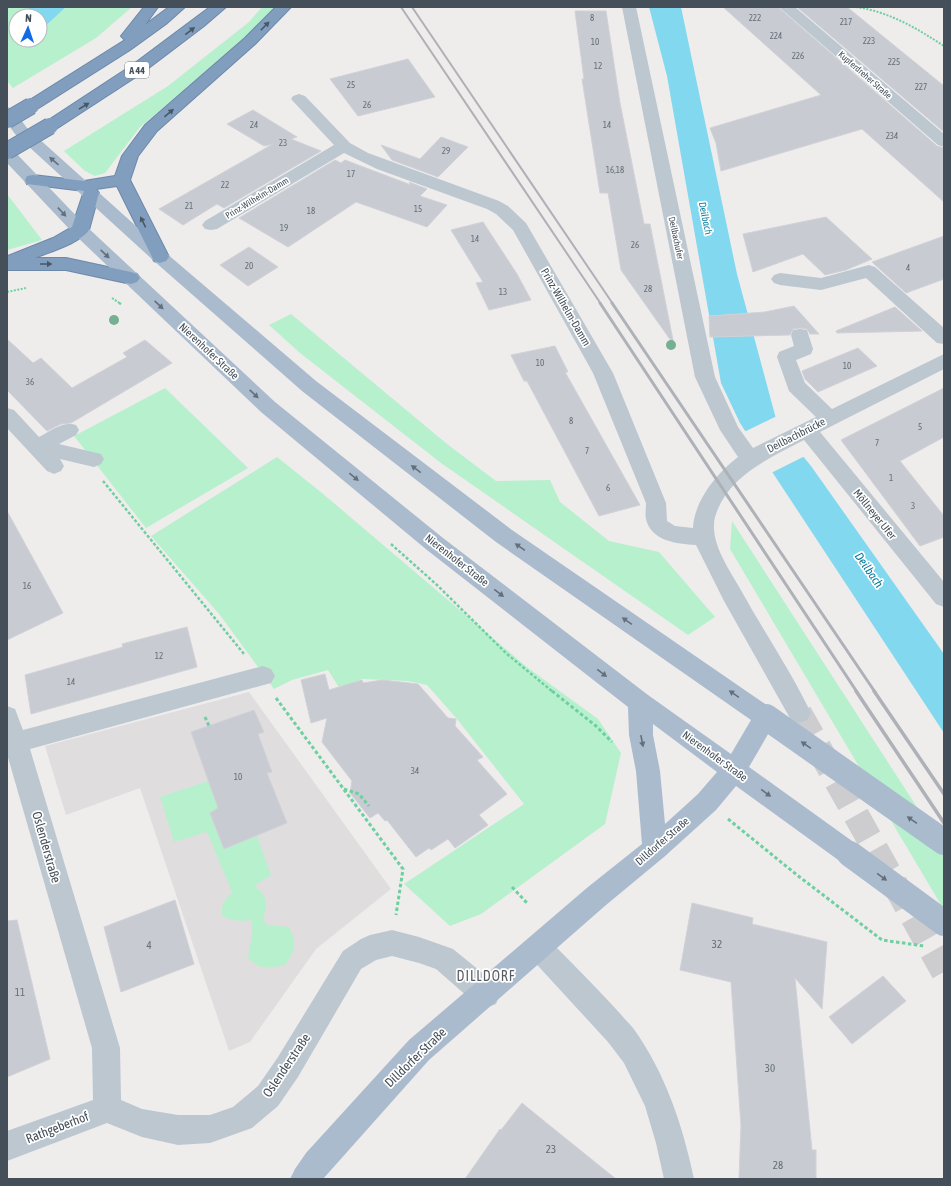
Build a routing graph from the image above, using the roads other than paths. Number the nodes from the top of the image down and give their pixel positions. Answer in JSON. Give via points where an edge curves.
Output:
{"nodes":[{"id":1,"x":151,"y":7,"type":"edge"},
{"id":2,"x":178,"y":7,"type":"edge"},
{"id":3,"x":219,"y":7,"type":"edge"},
{"id":4,"x":284,"y":7,"type":"edge"},
{"id":5,"x":629,"y":7,"type":"edge"},
{"id":6,"x":786,"y":7,"type":"edge"},
{"id":7,"x":104,"y":62,"type":"junction"},
{"id":8,"x":299,"y":99,"type":"dead end"},
{"id":9,"x":7,"y":112,"type":"edge"},
{"id":10,"x":7,"y":120,"type":"edge"},
{"id":11,"x":944,"y":142,"type":"edge"},
{"id":12,"x":344,"y":146,"type":"junction"},
{"id":13,"x":7,"y":152,"type":"edge"},
{"id":14,"x":33,"y":180,"type":"junction"},
{"id":15,"x":122,"y":180,"type":"junction"},
{"id":16,"x":88,"y":190,"type":"junction"},
{"id":17,"x":211,"y":225,"type":"dead end"},
{"id":18,"x":80,"y":230,"type":"junction"},
{"id":19,"x":160,"y":257,"type":"junction"},
{"id":20,"x":7,"y":263,"type":"edge"},
{"id":21,"x":131,"y":278,"type":"junction"},
{"id":22,"x":780,"y":279,"type":"dead end"},
{"id":23,"x":800,"y":334,"type":"dead end"},
{"id":24,"x":944,"y":338,"type":"edge"},
{"id":25,"x":944,"y":362,"type":"edge"},
{"id":26,"x":7,"y":414,"type":"edge"},
{"id":27,"x":829,"y":418,"type":"junction"},
{"id":28,"x":69,"y":430,"type":"dead end"},
{"id":29,"x":800,"y":433,"type":"junction"},
{"id":30,"x":36,"y":447,"type":"junction"},
{"id":31,"x":89,"y":458,"type":"road end"},
{"id":32,"x":751,"y":458,"type":"junction"},
{"id":33,"x":54,"y":466,"type":"dead end"},
{"id":34,"x":708,"y":545,"type":"junction"},
{"id":35,"x":944,"y":598,"type":"edge"},
{"id":36,"x":263,"y":676,"type":"road end"},
{"id":37,"x":640,"y":702,"type":"junction"},
{"id":38,"x":799,"y":713,"type":"tunnel mouth"},
{"id":39,"x":7,"y":716,"type":"edge"},
{"id":40,"x":766,"y":717,"type":"junction"},
{"id":41,"x":16,"y":742,"type":"junction"},
{"id":42,"x":734,"y":770,"type":"junction"},
{"id":43,"x":944,"y":842,"type":"edge"},
{"id":44,"x":655,"y":849,"type":"junction"},
{"id":45,"x":944,"y":923,"type":"edge"},
{"id":46,"x":538,"y":947,"type":"junction"},
{"id":47,"x":486,"y":994,"type":"junction"},
{"id":48,"x":107,"y":1108,"type":"junction"},
{"id":49,"x":7,"y":1146,"type":"edge"},
{"id":50,"x":305,"y":1179,"type":"edge"},
{"id":51,"x":679,"y":1179,"type":"edge"}],
"edges":[{"from":1,"to":7,"type":"highway"},
{"from":2,"to":7,"type":"highway","number":"A 44"},
{"from":13,"to":3,"type":"highway","number":"A 44","one_way":true,"bridge":true,"via":[[133,73]]},
{"from":15,"to":4,"type":"highway","one_way":true,"via":[[130,156],[151,128],[250,41]]},
{"from":5,"to":32,"type":"street","name":"Deilbachufer","via":[[705,377],[730,430]]},
{"from":6,"to":11,"type":"street","name":"Kupferdreher Straße"},
{"from":7,"to":10,"type":"highway","number":"A 44","bridge":true},
{"from":8,"to":12,"type":"street","name":"Prinz-Wilhelm-Damm"},
{"from":16,"to":9,"type":"main road","one_way":true,"via":[[21,131]]},
{"from":12,"to":17,"type":"street","name":"Prinz-Wilhelm-Damm"},
{"from":12,"to":34,"type":"street","name":"Prinz-Wilhelm-Damm","via":[[382,165],[493,205],[520,227],[603,373],[656,503],[656,520],[660,528]]},
{"from":13,"to":14,"type":"main road","name":"Nierenhofer Straße"},
{"from":14,"to":16,"type":"highway"},
{"from":14,"to":18,"type":"main road","name":"Nierenhofer Straße","one_way":true},
{"from":15,"to":16,"type":"highway"},
{"from":19,"to":15,"type":"highway","one_way":true},
{"from":16,"to":18,"type":"highway"},
{"from":16,"to":19,"type":"main road"},
{"from":18,"to":20,"type":"highway","via":[[59,242]]},
{"from":18,"to":21,"type":"main road","name":"Nierenhofer Straße","one_way":true},
{"from":40,"to":19,"type":"main road","one_way":true,"via":[[504,536],[309,386]]},
{"from":20,"to":21,"type":"highway","one_way":true,"via":[[66,264]]},
{"from":21,"to":37,"type":"main road","name":"Nierenhofer Straße","one_way":true,"via":[[268,407],[435,544]]},
{"from":22,"to":24,"type":"street","via":[[821,284],[869,271]]},
{"from":23,"to":27,"type":"street","via":[[804,349],[786,357],[796,386]]},
{"from":25,"to":27,"type":"street","name":"Deilbachbrücke"},
{"from":26,"to":30,"type":"street"},
{"from":27,"to":29,"type":"street","name":"Deilbachbrücke"},
{"from":28,"to":30,"type":"street"},
{"from":29,"to":32,"type":"street","name":"Deilbachbrücke"},
{"from":29,"to":35,"type":"street","name":"Möllneyer Ufer"},
{"from":30,"to":31,"type":"street"},
{"from":30,"to":33,"type":"street"},
{"from":32,"to":34,"type":"street","name":"Deilbachbrücke","via":[[730,476],[711,503],[703,521]]},
{"from":34,"to":38,"type":"street","via":[[733,596]]},
{"from":36,"to":41,"type":"street"},
{"from":37,"to":42,"type":"main road","name":"Nierenhofer Straße"},
{"from":37,"to":44,"type":"main road","one_way":true,"via":[[641,735],[648,771]]},
{"from":39,"to":41,"type":"street","name":"Oslenderstraße"},
{"from":40,"to":42,"type":"main road","name":"Dilldorfer Straße"},
{"from":43,"to":40,"type":"main road","one_way":true,"bridge":true},
{"from":41,"to":48,"type":"street","name":"Oslenderstraße","via":[[106,1048]]},
{"from":42,"to":44,"type":"main road","name":"Dilldorfer Straße","via":[[706,802]]},
{"from":42,"to":45,"type":"main road","name":"Nierenhofer Straße","one_way":true,"bridge":true},
{"from":44,"to":46,"type":"main road","name":"Dilldorfer Straße"},
{"from":46,"to":47,"type":"main road","name":"Dilldorfer Straße"},
{"from":46,"to":51,"type":"street","via":[[623,1038],[641,1065],[667,1128]]},
{"from":47,"to":48,"type":"street","name":"Oslenderstraße","via":[[444,958],[392,943],[370,948],[352,960],[268,1096],[242,1118],[210,1129],[178,1130],[142,1123]]},
{"from":47,"to":50,"type":"main road","name":"Dilldorfer Straße","via":[[398,1071],[316,1163]]},
{"from":48,"to":49,"type":"street","name":"Rathgeberhof"}]}
